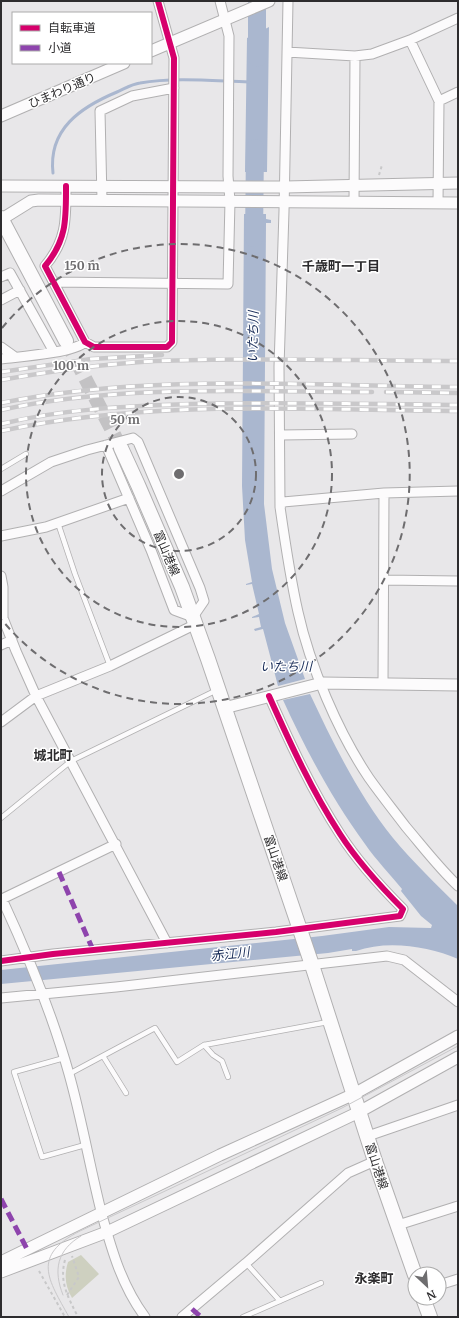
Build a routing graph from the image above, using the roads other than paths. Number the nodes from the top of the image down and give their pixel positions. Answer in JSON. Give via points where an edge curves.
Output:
{"nodes":[{"id":1,"x":158,"y":1,"type":"edge"},
{"id":2,"x":220,"y":1,"type":"edge"},
{"id":3,"x":268,"y":1,"type":"edge"},
{"id":4,"x":288,"y":1,"type":"edge"},
{"id":5,"x":229,"y":18,"type":"junction"},
{"id":6,"x":458,"y":18,"type":"edge"},
{"id":7,"x":410,"y":40,"type":"junction"},
{"id":8,"x":171,"y":43,"type":"junction"},
{"id":9,"x":152,"y":51,"type":"edge"},
{"id":10,"x":288,"y":52,"type":"junction"},
{"id":11,"x":355,"y":56,"type":"junction"},
{"id":12,"x":122,"y":64,"type":"edge"},
{"id":13,"x":174,"y":88,"type":"junction"},
{"id":14,"x":458,"y":92,"type":"edge"},
{"id":15,"x":439,"y":101,"type":"junction"},
{"id":16,"x":1,"y":116,"type":"edge"},
{"id":17,"x":439,"y":183,"type":"junction"},
{"id":18,"x":458,"y":183,"type":"edge"},
{"id":19,"x":354,"y":184,"type":"junction"},
{"id":20,"x":174,"y":185,"type":"junction"},
{"id":21,"x":1,"y":186,"type":"edge"},
{"id":22,"x":66,"y":186,"type":"junction"},
{"id":23,"x":102,"y":186,"type":"junction"},
{"id":24,"x":233,"y":186,"type":"junction"},
{"id":25,"x":285,"y":187,"type":"junction"},
{"id":26,"x":66,"y":200,"type":"junction"},
{"id":27,"x":102,"y":200,"type":"junction"},
{"id":28,"x":174,"y":201,"type":"junction"},
{"id":29,"x":233,"y":201,"type":"junction"},
{"id":30,"x":279,"y":201,"type":"junction"},
{"id":31,"x":354,"y":202,"type":"junction"},
{"id":32,"x":438,"y":203,"type":"junction"},
{"id":33,"x":458,"y":203,"type":"edge"},
{"id":34,"x":1,"y":219,"type":"edge"},
{"id":35,"x":1,"y":277,"type":"edge"},
{"id":36,"x":54,"y":282,"type":"junction"},
{"id":37,"x":173,"y":283,"type":"junction"},
{"id":38,"x":20,"y":290,"type":"junction"},
{"id":39,"x":1,"y":300,"type":"edge"},
{"id":40,"x":66,"y":341,"type":"tunnel mouth"},
{"id":41,"x":85,"y":342,"type":"junction"},
{"id":42,"x":1,"y":347,"type":"edge"},
{"id":43,"x":54,"y":352,"type":"junction"},
{"id":44,"x":14,"y":357,"type":"junction"},
{"id":45,"x":1,"y":359,"type":"edge"},
{"id":46,"x":352,"y":434,"type":"dead end"},
{"id":47,"x":281,"y":435,"type":"junction"},
{"id":48,"x":106,"y":445,"type":"junction"},
{"id":49,"x":121,"y":448,"type":"tunnel mouth"},
{"id":50,"x":26,"y":454,"type":"dead end"},
{"id":51,"x":1,"y":469,"type":"edge"},
{"id":52,"x":1,"y":491,"type":"edge"},
{"id":53,"x":458,"y":491,"type":"edge"},
{"id":54,"x":384,"y":493,"type":"junction"},
{"id":55,"x":129,"y":498,"type":"junction"},
{"id":56,"x":280,"y":507,"type":"junction"},
{"id":57,"x":58,"y":523,"type":"junction"},
{"id":58,"x":1,"y":536,"type":"edge"},
{"id":59,"x":1,"y":576,"type":"edge"},
{"id":60,"x":384,"y":580,"type":"junction"},
{"id":61,"x":458,"y":581,"type":"edge"},
{"id":62,"x":194,"y":621,"type":"junction"},
{"id":63,"x":12,"y":640,"type":"junction"},
{"id":64,"x":1,"y":645,"type":"edge"},
{"id":65,"x":110,"y":666,"type":"junction"},
{"id":66,"x":316,"y":684,"type":"junction"},
{"id":67,"x":383,"y":684,"type":"junction"},
{"id":68,"x":458,"y":685,"type":"edge"},
{"id":69,"x":219,"y":689,"type":"junction"},
{"id":70,"x":271,"y":695,"type":"junction"},
{"id":71,"x":36,"y":696,"type":"junction"},
{"id":72,"x":224,"y":708,"type":"junction"},
{"id":73,"x":1,"y":722,"type":"edge"},
{"id":74,"x":71,"y":761,"type":"junction"},
{"id":75,"x":1,"y":818,"type":"edge"},
{"id":76,"x":116,"y":844,"type":"junction"},
{"id":77,"x":458,"y":886,"type":"edge"},
{"id":78,"x":300,"y":931,"type":"junction"},
{"id":79,"x":167,"y":943,"type":"junction"},
{"id":80,"x":30,"y":959,"type":"junction"},
{"id":81,"x":1,"y":961,"type":"edge"},
{"id":82,"x":311,"y":962,"type":"junction"},
{"id":83,"x":40,"y":989,"type":"junction"},
{"id":84,"x":1,"y":998,"type":"edge"},
{"id":85,"x":458,"y":1002,"type":"edge"},
{"id":86,"x":330,"y":1022,"type":"junction"},
{"id":87,"x":458,"y":1036,"type":"edge"},
{"id":88,"x":204,"y":1045,"type":"junction"},
{"id":89,"x":103,"y":1056,"type":"junction"},
{"id":90,"x":458,"y":1057,"type":"edge"},
{"id":91,"x":64,"y":1058,"type":"junction"},
{"id":92,"x":69,"y":1074,"type":"junction"},
{"id":93,"x":228,"y":1077,"type":"dead end"},
{"id":94,"x":126,"y":1093,"type":"dead end"},
{"id":95,"x":354,"y":1094,"type":"junction"},
{"id":96,"x":458,"y":1105,"type":"edge"},
{"id":97,"x":359,"y":1112,"type":"junction"},
{"id":98,"x":368,"y":1136,"type":"junction"},
{"id":99,"x":85,"y":1145,"type":"junction"},
{"id":100,"x":375,"y":1161,"type":"junction"},
{"id":101,"x":458,"y":1206,"type":"edge"},
{"id":102,"x":102,"y":1213,"type":"junction"},
{"id":103,"x":398,"y":1226,"type":"junction"},
{"id":104,"x":107,"y":1232,"type":"junction"},
{"id":105,"x":1,"y":1262,"type":"edge"},
{"id":106,"x":246,"y":1263,"type":"junction"},
{"id":107,"x":412,"y":1266,"type":"edge"},
{"id":108,"x":1,"y":1272,"type":"edge"},
{"id":109,"x":458,"y":1279,"type":"edge"},
{"id":110,"x":447,"y":1282,"type":"edge"},
{"id":111,"x":321,"y":1283,"type":"dead end"},
{"id":112,"x":280,"y":1301,"type":"junction"},
{"id":113,"x":426,"y":1306,"type":"edge"},
{"id":114,"x":145,"y":1317,"type":"edge"},
{"id":115,"x":182,"y":1317,"type":"edge"},
{"id":116,"x":243,"y":1317,"type":"edge"},
{"id":117,"x":430,"y":1317,"type":"edge"}],
"edges":[{"from":1,"to":8,"type":"street"},
{"from":2,"to":5,"type":"street"},
{"from":3,"to":5,"type":"street"},
{"from":4,"to":10,"type":"street"},
{"from":5,"to":8,"type":"street"},
{"from":5,"to":24,"type":"street"},
{"from":6,"to":7,"type":"street"},
{"from":7,"to":11,"type":"street","via":[[372,54]]},
{"from":7,"to":15,"type":"street"},
{"from":8,"to":9,"type":"street"},
{"from":8,"to":13,"type":"street"},
{"from":10,"to":11,"type":"street"},
{"from":10,"to":25,"type":"street"},
{"from":11,"to":19,"type":"street"},
{"from":12,"to":16,"type":"street","name":"ひまわり通り"},
{"from":13,"to":20,"type":"street"},
{"from":13,"to":23,"type":"street","via":[[132,96],[100,111]]},
{"from":14,"to":15,"type":"street"},
{"from":15,"to":17,"type":"street"},
{"from":17,"to":18,"type":"street"},
{"from":17,"to":19,"type":"street"},
{"from":17,"to":32,"type":"street"},
{"from":19,"to":25,"type":"street"},
{"from":19,"to":31,"type":"street"},
{"from":20,"to":23,"type":"street"},
{"from":20,"to":24,"type":"street"},
{"from":20,"to":28,"type":"street"},
{"from":21,"to":22,"type":"street"},
{"from":22,"to":23,"type":"street"},
{"from":22,"to":26,"type":"street"},
{"from":23,"to":27,"type":"street"},
{"from":24,"to":25,"type":"street"},
{"from":24,"to":29,"type":"street"},
{"from":25,"to":30,"type":"street"},
{"from":26,"to":27,"type":"street"},
{"from":26,"to":34,"type":"street","via":[[31,202]]},
{"from":26,"to":36,"type":"street","via":[[64,236],[56,253],[45,266]]},
{"from":27,"to":28,"type":"street"},
{"from":28,"to":29,"type":"street"},
{"from":28,"to":37,"type":"street"},
{"from":29,"to":30,"type":"street"},
{"from":29,"to":37,"type":"street","via":[[228,284]]},
{"from":30,"to":31,"type":"street"},
{"from":30,"to":47,"type":"street"},
{"from":31,"to":32,"type":"street"},
{"from":32,"to":33,"type":"street"},
{"from":34,"to":40,"type":"main road"},
{"from":35,"to":38,"type":"street","via":[[10,273]]},
{"from":36,"to":37,"type":"street"},
{"from":36,"to":41,"type":"street"},
{"from":37,"to":41,"type":"street","via":[[172,342],[167,347],[94,347]]},
{"from":38,"to":39,"type":"street"},
{"from":38,"to":43,"type":"street"},
{"from":41,"to":43,"type":"street","via":[[80,347]]},
{"from":42,"to":44,"type":"street"},
{"from":43,"to":44,"type":"street"},
{"from":44,"to":45,"type":"street"},
{"from":46,"to":47,"type":"street"},
{"from":47,"to":56,"type":"street"},
{"from":48,"to":52,"type":"street","via":[[51,462]]},
{"from":48,"to":55,"type":"street"},
{"from":48,"to":62,"type":"street","via":[[133,438],[138,442],[200,588],[204,601]]},
{"from":49,"to":62,"type":"main road","name":"富山港線"},
{"from":50,"to":51,"type":"lane"},
{"from":53,"to":54,"type":"street"},
{"from":54,"to":56,"type":"street","via":[[283,502]]},
{"from":54,"to":60,"type":"street"},
{"from":55,"to":57,"type":"street"},
{"from":55,"to":62,"type":"street","via":[[174,610]]},
{"from":56,"to":66,"type":"street","via":[[288,565],[298,613],[311,654]]},
{"from":57,"to":58,"type":"street"},
{"from":57,"to":65,"type":"lane"},
{"from":59,"to":63,"type":"street","via":[[3,618]]},
{"from":60,"to":61,"type":"street"},
{"from":60,"to":67,"type":"street"},
{"from":62,"to":65,"type":"street"},
{"from":62,"to":69,"type":"main road","name":"富山港線"},
{"from":63,"to":64,"type":"street"},
{"from":63,"to":71,"type":"street"},
{"from":65,"to":71,"type":"street"},
{"from":66,"to":67,"type":"street"},
{"from":66,"to":70,"type":"street"},
{"from":66,"to":77,"type":"street","via":[[370,779],[434,862]]},
{"from":67,"to":68,"type":"street"},
{"from":69,"to":72,"type":"main road","name":"富山港線"},
{"from":69,"to":74,"type":"lane"},
{"from":70,"to":72,"type":"street"},
{"from":70,"to":78,"type":"street","via":[[288,738],[340,835],[379,884],[403,909],[400,916]]},
{"from":71,"to":73,"type":"street"},
{"from":71,"to":74,"type":"street"},
{"from":72,"to":78,"type":"main road","name":"富山港線"},
{"from":74,"to":75,"type":"lane"},
{"from":74,"to":76,"type":"street"},
{"from":76,"to":79,"type":"street"},
{"from":76,"to":80,"type":"street","via":[[2,899]]},
{"from":78,"to":79,"type":"street"},
{"from":78,"to":82,"type":"main road","name":"富山港線"},
{"from":79,"to":80,"type":"street"},
{"from":80,"to":81,"type":"street"},
{"from":80,"to":83,"type":"street"},
{"from":82,"to":83,"type":"street","via":[[116,987]]},
{"from":82,"to":85,"type":"street","via":[[393,957],[410,964]]},
{"from":82,"to":86,"type":"main road","name":"富山港線"},
{"from":83,"to":84,"type":"street"},
{"from":83,"to":91,"type":"street"},
{"from":86,"to":88,"type":"lane"},
{"from":86,"to":95,"type":"main road","name":"富山港線"},
{"from":87,"to":95,"type":"street"},
{"from":88,"to":89,"type":"lane","via":[[177,1062],[155,1028]]},
{"from":88,"to":93,"type":"lane","via":[[222,1061]]},
{"from":89,"to":92,"type":"lane"},
{"from":89,"to":94,"type":"lane"},
{"from":90,"to":97,"type":"street"},
{"from":91,"to":92,"type":"street"},
{"from":91,"to":99,"type":"lane","via":[[14,1072],[42,1157]]},
{"from":92,"to":99,"type":"street"},
{"from":95,"to":97,"type":"main road","name":"富山港線"},
{"from":95,"to":102,"type":"street","via":[[220,1155]]},
{"from":96,"to":98,"type":"street"},
{"from":97,"to":98,"type":"main road","name":"富山港線"},
{"from":97,"to":104,"type":"street"},
{"from":98,"to":100,"type":"main road","name":"富山港線"},
{"from":99,"to":102,"type":"street"},
{"from":100,"to":103,"type":"main road","name":"富山港線"},
{"from":100,"to":106,"type":"street","via":[[348,1173]]},
{"from":101,"to":103,"type":"street"},
{"from":102,"to":104,"type":"street"},
{"from":102,"to":105,"type":"street"},
{"from":103,"to":107,"type":"main road","name":"富山港線"},
{"from":104,"to":108,"type":"street"},
{"from":104,"to":114,"type":"street","via":[[122,1278],[133,1301]]},
{"from":106,"to":112,"type":"lane"},
{"from":106,"to":115,"type":"street"},
{"from":109,"to":110,"type":"street"},
{"from":111,"to":112,"type":"lane"},
{"from":112,"to":116,"type":"lane"},
{"from":113,"to":117,"type":"main road"}]}
